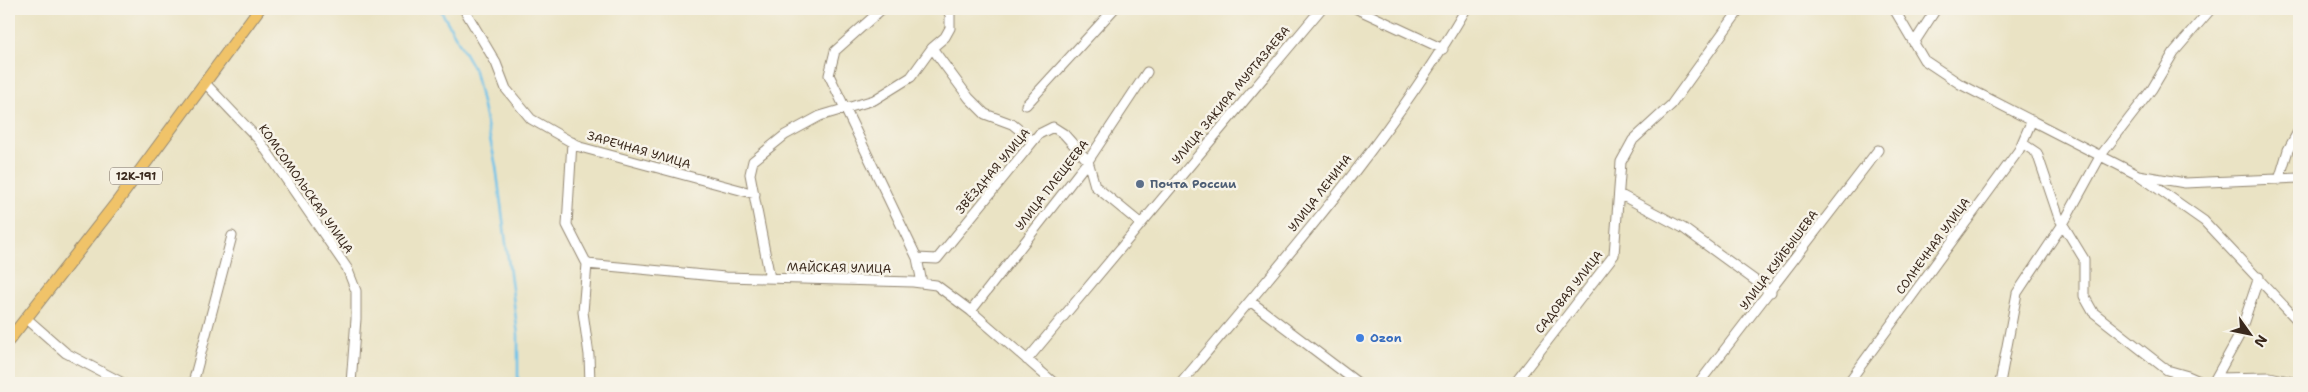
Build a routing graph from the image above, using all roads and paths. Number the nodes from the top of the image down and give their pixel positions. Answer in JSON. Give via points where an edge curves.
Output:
{"nodes":[{"id":1,"x":259,"y":9,"type":"edge"},
{"id":2,"x":464,"y":9,"type":"edge"},
{"id":3,"x":882,"y":9,"type":"edge"},
{"id":4,"x":947,"y":9,"type":"edge"},
{"id":5,"x":1114,"y":9,"type":"edge"},
{"id":6,"x":1321,"y":9,"type":"edge"},
{"id":7,"x":1357,"y":9,"type":"edge"},
{"id":8,"x":1466,"y":9,"type":"edge"},
{"id":9,"x":1740,"y":9,"type":"edge"},
{"id":10,"x":1894,"y":9,"type":"edge"},
{"id":11,"x":1936,"y":9,"type":"edge"},
{"id":12,"x":2211,"y":9,"type":"edge"},
{"id":13,"x":1914,"y":43,"type":"junction"},
{"id":14,"x":932,"y":48,"type":"junction"},
{"id":15,"x":1443,"y":49,"type":"junction"},
{"id":16,"x":1148,"y":72,"type":"dead end"},
{"id":17,"x":205,"y":83,"type":"junction"},
{"id":18,"x":1026,"y":106,"type":"dead end"},
{"id":19,"x":845,"y":108,"type":"junction"},
{"id":20,"x":2032,"y":120,"type":"junction"},
{"id":21,"x":2299,"y":130,"type":"edge"},
{"id":22,"x":1033,"y":141,"type":"junction"},
{"id":23,"x":572,"y":142,"type":"junction"},
{"id":24,"x":2022,"y":143,"type":"junction"},
{"id":25,"x":1878,"y":150,"type":"dead end"},
{"id":26,"x":2100,"y":155,"type":"junction"},
{"id":27,"x":1088,"y":161,"type":"junction"},
{"id":28,"x":2138,"y":174,"type":"junction"},
{"id":29,"x":2299,"y":178,"type":"edge"},
{"id":30,"x":2279,"y":180,"type":"junction"},
{"id":31,"x":755,"y":194,"type":"junction"},
{"id":32,"x":1619,"y":194,"type":"junction"},
{"id":33,"x":1140,"y":223,"type":"junction"},
{"id":34,"x":2062,"y":224,"type":"junction"},
{"id":35,"x":232,"y":236,"type":"dead end"},
{"id":36,"x":917,"y":258,"type":"junction"},
{"id":37,"x":587,"y":264,"type":"junction"},
{"id":38,"x":2259,"y":277,"type":"junction"},
{"id":39,"x":770,"y":278,"type":"junction"},
{"id":40,"x":922,"y":282,"type":"junction"},
{"id":41,"x":1771,"y":292,"type":"junction"},
{"id":42,"x":1250,"y":301,"type":"junction"},
{"id":43,"x":971,"y":310,"type":"junction"},
{"id":44,"x":26,"y":318,"type":"junction"},
{"id":45,"x":2299,"y":322,"type":"edge"},
{"id":46,"x":9,"y":340,"type":"edge"},
{"id":47,"x":1027,"y":360,"type":"junction"},
{"id":48,"x":2214,"y":381,"type":"edge"},
{"id":49,"x":123,"y":383,"type":"edge"},
{"id":50,"x":193,"y":383,"type":"edge"},
{"id":51,"x":350,"y":383,"type":"edge"},
{"id":52,"x":590,"y":383,"type":"edge"},
{"id":53,"x":1054,"y":383,"type":"edge"},
{"id":54,"x":1181,"y":383,"type":"edge"},
{"id":55,"x":1358,"y":383,"type":"edge"},
{"id":56,"x":1515,"y":383,"type":"edge"},
{"id":57,"x":1699,"y":383,"type":"edge"},
{"id":58,"x":1848,"y":383,"type":"edge"},
{"id":59,"x":2000,"y":383,"type":"edge"},
{"id":60,"x":2204,"y":383,"type":"edge"},
{"id":61,"x":2297,"y":383,"type":"edge"}],
"edges":[{"from":1,"to":17,"type":"main road","number":"12К-191"},
{"from":2,"to":23,"type":"street","name":"ЗАРЕЧНАЯ УЛИЦА","via":[[496,63],[506,89],[531,119]]},
{"from":3,"to":19,"type":"street","via":[[835,51],[829,75]]},
{"from":4,"to":14,"type":"street","via":[[950,28]]},
{"from":5,"to":18,"type":"street"},
{"from":6,"to":33,"type":"street","name":"УЛИЦА ЗАКИРА МУРТАЗАЕВА"},
{"from":7,"to":15,"type":"street"},
{"from":8,"to":15,"type":"street","name":"УЛИЦА ЛЕНИНА"},
{"from":9,"to":32,"type":"street","name":"САДОВАЯ УЛИЦА","via":[[1671,105],[1633,140],[1621,162]]},
{"from":10,"to":13,"type":"street"},
{"from":11,"to":13,"type":"street"},
{"from":12,"to":26,"type":"street","via":[[2174,52],[2152,89]]},
{"from":13,"to":20,"type":"street","via":[[1924,60],[1960,84]]},
{"from":14,"to":19,"type":"street","via":[[911,77],[874,100]]},
{"from":14,"to":22,"type":"street","via":[[985,114],[1012,124]]},
{"from":15,"to":42,"type":"street","name":"УЛИЦА ЛЕНИНА","via":[[1340,190]]},
{"from":16,"to":27,"type":"street","name":"УЛИЦА ПЛЕЩЕЕВА"},
{"from":17,"to":44,"type":"main road","number":"12К-191"},
{"from":17,"to":51,"type":"street","name":"КОМСОМОЛЬСКАЯ УЛИЦА","via":[[259,140],[347,268],[356,291]]},
{"from":19,"to":31,"type":"street","via":[[820,116],[784,135],[753,160],[750,174]]},
{"from":19,"to":36,"type":"street"},
{"from":20,"to":24,"type":"street","name":"СОЛНЕЧНАЯ УЛИЦА"},
{"from":20,"to":26,"type":"street"},
{"from":21,"to":30,"type":"street","via":[[2288,150]]},
{"from":22,"to":27,"type":"street","name":"ЗВЁЗДНАЯ УЛИЦА","via":[[1039,134],[1053,128],[1064,134]]},
{"from":22,"to":36,"type":"street","name":"ЗВЁЗДНАЯ УЛИЦА","via":[[937,259]]},
{"from":23,"to":31,"type":"street","name":"ЗАРЕЧНАЯ УЛИЦА","via":[[580,147]]},
{"from":23,"to":37,"type":"street","via":[[567,225]]},
{"from":24,"to":34,"type":"street","via":[[2037,153]]},
{"from":24,"to":58,"type":"street","name":"СОЛНЕЧНАЯ УЛИЦА"},
{"from":25,"to":41,"type":"street","name":"УЛИЦА КУЙБЫШЕВА"},
{"from":26,"to":28,"type":"street"},
{"from":26,"to":34,"type":"street"},
{"from":27,"to":33,"type":"street","via":[[1095,186]]},
{"from":27,"to":43,"type":"street","name":"УЛИЦА ПЛЕЩЕЕВА"},
{"from":28,"to":30,"type":"street","via":[[2185,183]]},
{"from":28,"to":38,"type":"street","via":[[2204,221]]},
{"from":29,"to":30,"type":"street"},
{"from":31,"to":39,"type":"street"},
{"from":32,"to":41,"type":"street","via":[[1682,228]]},
{"from":32,"to":56,"type":"street","name":"САДОВАЯ УЛИЦА","via":[[1614,255]]},
{"from":33,"to":47,"type":"street","name":"УЛИЦА ЗАКИРА МУРТАЗАЕВА"},
{"from":34,"to":59,"type":"street","via":[[2017,293]]},
{"from":34,"to":60,"type":"street","via":[[2084,259],[2084,296],[2093,312],[2167,370]]},
{"from":35,"to":50,"type":"street"},
{"from":36,"to":40,"type":"street"},
{"from":37,"to":39,"type":"street","name":"МАЙСКАЯ УЛИЦА"},
{"from":37,"to":52,"type":"street","via":[[582,312]]},
{"from":38,"to":45,"type":"street"},
{"from":38,"to":48,"type":"street","via":[[2239,336]]},
{"from":39,"to":40,"type":"street","name":"МАЙСКАЯ УЛИЦА"},
{"from":40,"to":43,"type":"street","name":"МАЙСКАЯ УЛИЦА","via":[[936,284]]},
{"from":41,"to":57,"type":"street","name":"УЛИЦА КУЙБЫШЕВА"},
{"from":42,"to":54,"type":"street","name":"УЛИЦА ЛЕНИНА"},
{"from":42,"to":55,"type":"street"},
{"from":43,"to":47,"type":"street","name":"МАЙСКАЯ УЛИЦА"},
{"from":44,"to":46,"type":"main road","number":"12К-191"},
{"from":44,"to":49,"type":"street","via":[[66,353]]},
{"from":47,"to":53,"type":"street","name":"МАЙСКАЯ УЛИЦА"},
{"from":48,"to":61,"type":"street","via":[[2270,377]]}]}
